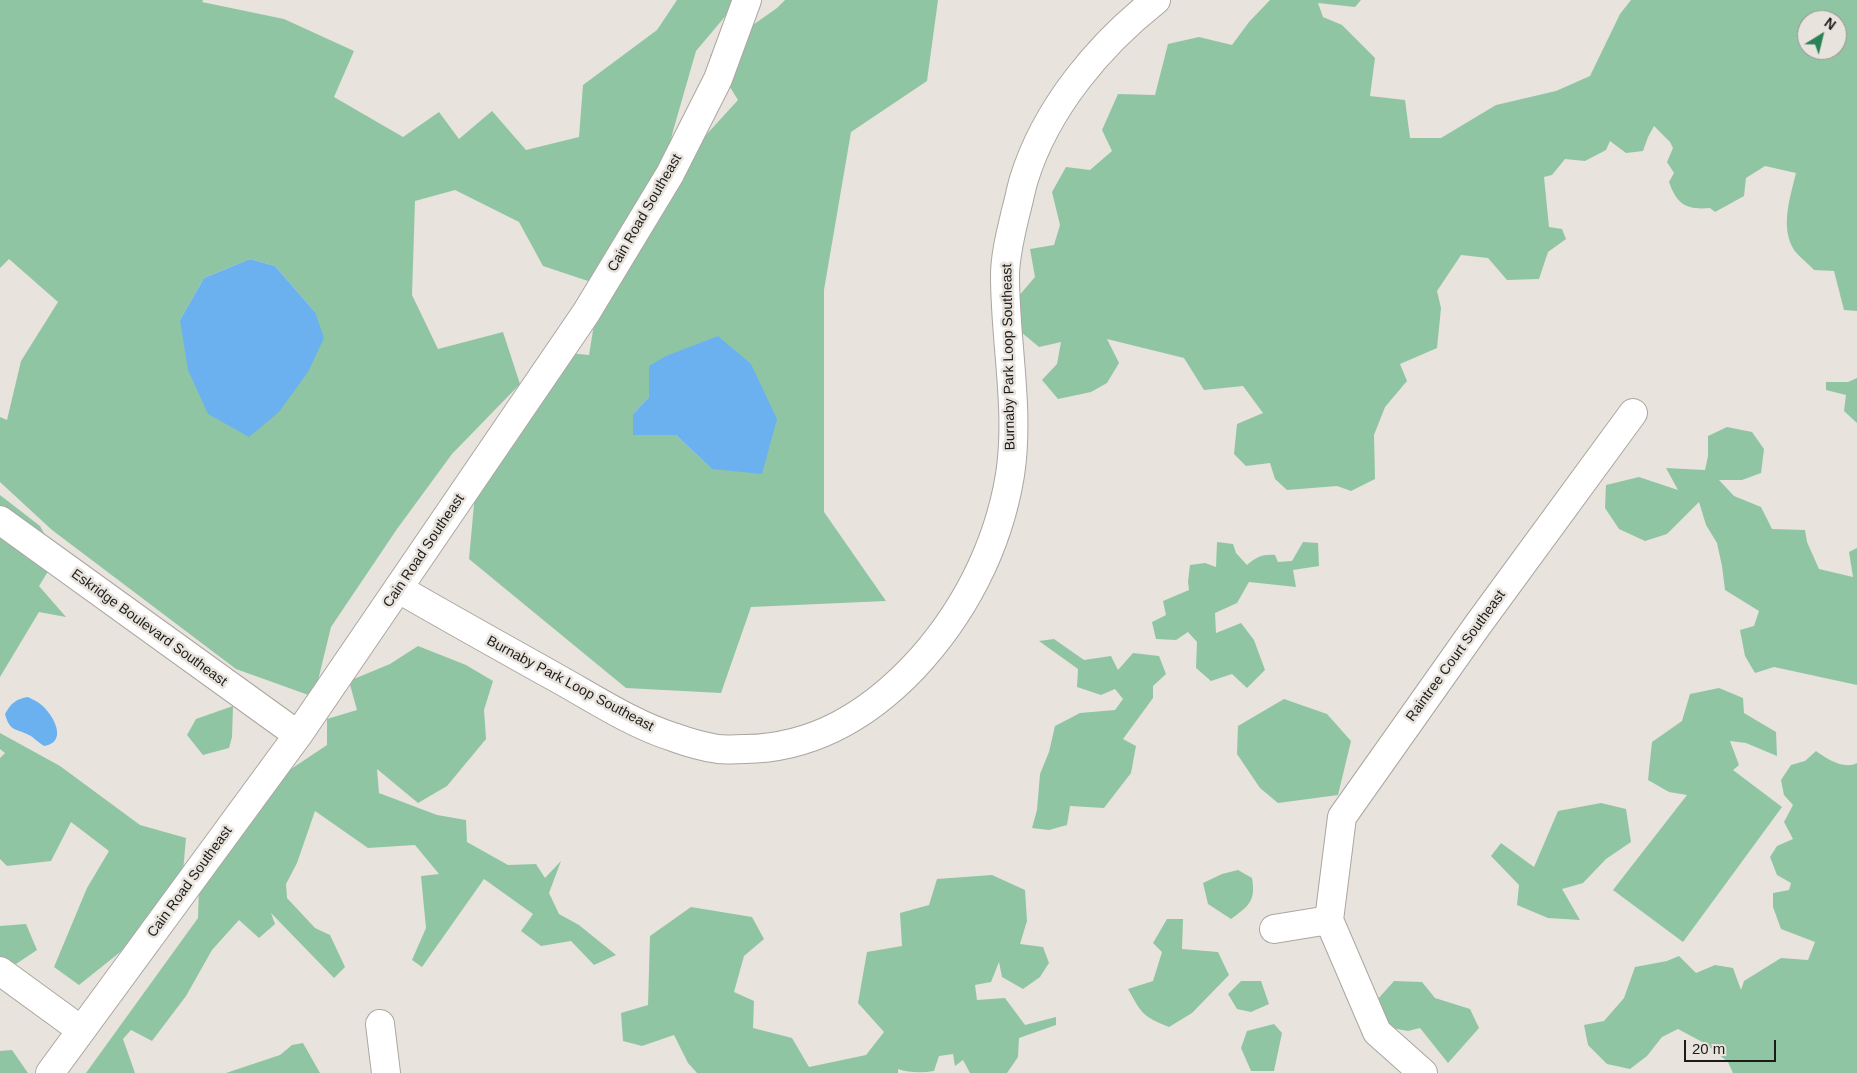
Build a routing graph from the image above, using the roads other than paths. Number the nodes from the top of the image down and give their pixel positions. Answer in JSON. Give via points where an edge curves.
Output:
{"nodes":[{"id":1,"x":747,"y":0,"type":"edge"},
{"id":2,"x":1156,"y":0,"type":"edge"},
{"id":3,"x":1633,"y":413,"type":"dead end"},
{"id":4,"x":0,"y":520,"type":"edge"},
{"id":5,"x":399,"y":589,"type":"junction"},
{"id":6,"x":298,"y":736,"type":"junction"},
{"id":7,"x":1329,"y":920,"type":"junction"},
{"id":8,"x":1274,"y":929,"type":"dead end"},
{"id":9,"x":0,"y":971,"type":"edge"},
{"id":10,"x":380,"y":1024,"type":"dead end"},
{"id":11,"x":81,"y":1030,"type":"junction"},
{"id":12,"x":50,"y":1073,"type":"edge"},
{"id":13,"x":386,"y":1073,"type":"edge"},
{"id":14,"x":1423,"y":1073,"type":"edge"}],
"edges":[{"from":1,"to":5,"type":"street","name":"Cain Road Southeast","via":[[718,79],[670,174],[586,313]]},
{"from":2,"to":5,"type":"street","name":"Burnaby Park Loop Southeast","via":[[1097,54],[1067,93],[1042,136],[1025,177],[1005,273],[1013,428],[1010,474],[1000,520],[985,562],[960,608],[927,653],[891,691],[848,721],[811,738],[767,748],[718,749],[671,737],[622,715]]},
{"from":3,"to":7,"type":"street","name":"Raintree Court Southeast","via":[[1342,817]]},
{"from":4,"to":6,"type":"street","name":"Eskridge Boulevard Southeast"},
{"from":5,"to":6,"type":"street","name":"Cain Road Southeast"},
{"from":6,"to":11,"type":"street","name":"Cain Road Southeast"},
{"from":7,"to":8,"type":"street"},
{"from":7,"to":14,"type":"street","via":[[1377,1032]]},
{"from":9,"to":11,"type":"street"},
{"from":10,"to":13,"type":"street"},
{"from":11,"to":12,"type":"street","name":"Cain Road Southeast"}]}
